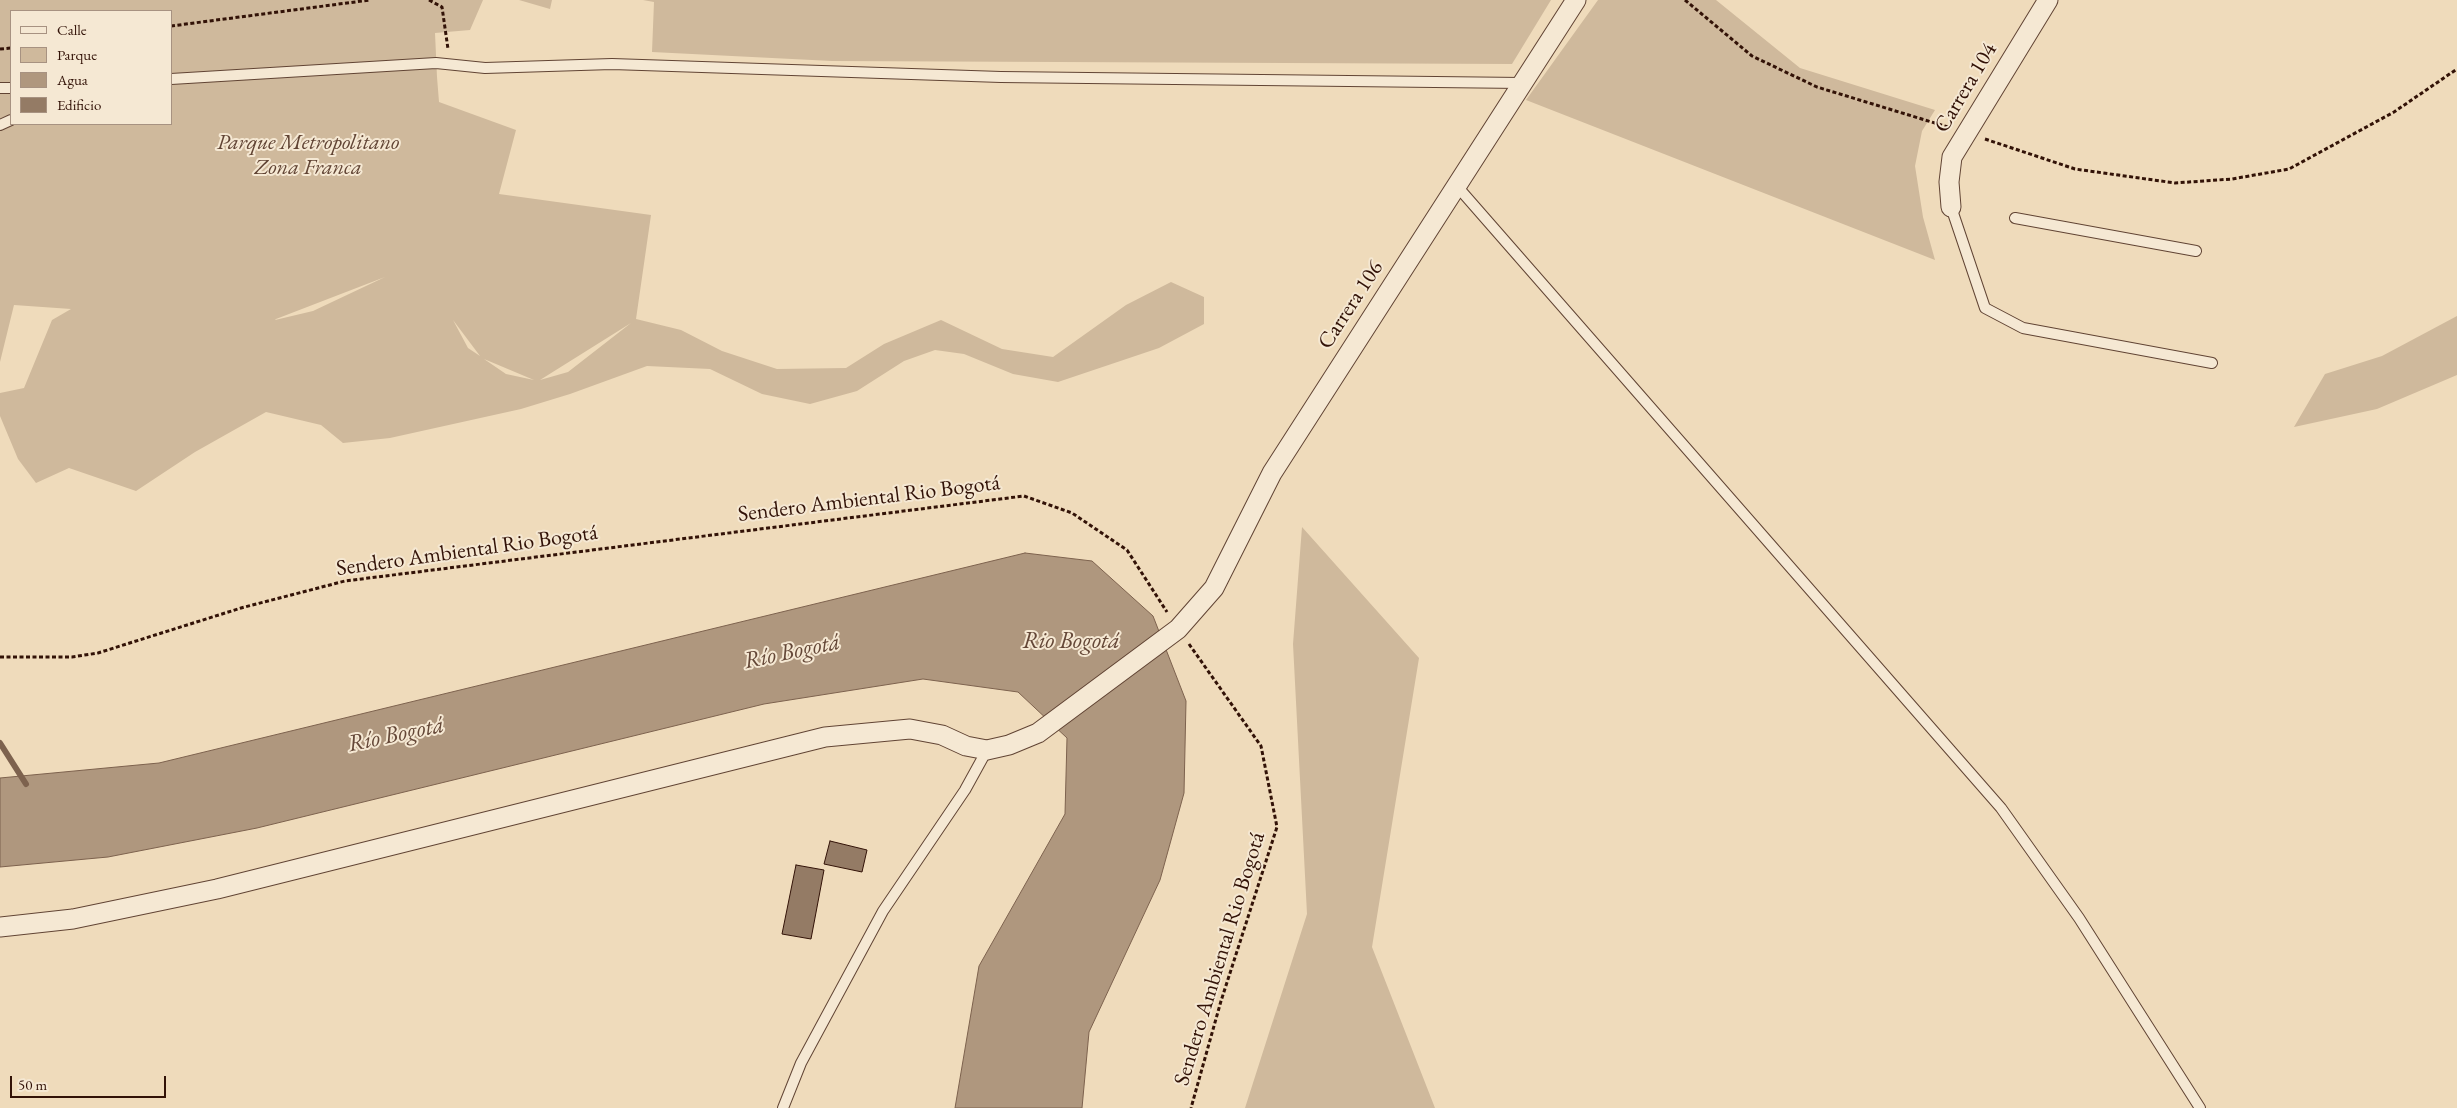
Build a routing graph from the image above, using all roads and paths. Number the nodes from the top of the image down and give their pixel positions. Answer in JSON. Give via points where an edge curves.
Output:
{"nodes":[{"id":1,"x":370,"y":0,"type":"edge"},
{"id":2,"x":429,"y":0,"type":"edge"},
{"id":3,"x":1576,"y":0,"type":"edge"},
{"id":4,"x":1685,"y":0,"type":"edge"},
{"id":5,"x":2048,"y":0,"type":"edge"},
{"id":6,"x":172,"y":26,"type":"edge"},
{"id":7,"x":456,"y":54,"type":"dead end"},
{"id":8,"x":2457,"y":69,"type":"edge"},
{"id":9,"x":172,"y":79,"type":"edge"},
{"id":10,"x":1522,"y":83,"type":"junction"},
{"id":11,"x":1965,"y":132,"type":"junction"},
{"id":12,"x":1456,"y":185,"type":"junction"},
{"id":13,"x":1950,"y":207,"type":"joint"},
{"id":14,"x":2015,"y":218,"type":"dead end"},
{"id":15,"x":2196,"y":251,"type":"dead end"},
{"id":16,"x":2212,"y":363,"type":"dead end"},
{"id":17,"x":1174,"y":633,"type":"junction"},
{"id":18,"x":0,"y":657,"type":"edge"},
{"id":19,"x":987,"y":750,"type":"junction"},
{"id":20,"x":2,"y":930,"type":"edge"},
{"id":21,"x":783,"y":1108,"type":"edge"},
{"id":22,"x":1191,"y":1108,"type":"edge"},
{"id":23,"x":2200,"y":1108,"type":"edge"}],
"edges":[{"from":1,"to":6,"type":"path"},
{"from":2,"to":7,"type":"path","via":[[442,7],[448,51]]},
{"from":3,"to":10,"type":"street","name":"Carrera 106"},
{"from":4,"to":11,"type":"path","via":[[1752,56],[1817,87]]},
{"from":5,"to":11,"type":"street","name":"Carrera 104"},
{"from":8,"to":11,"type":"path","via":[[2394,112],[2289,169],[2232,179],[2175,183],[2075,169]]},
{"from":9,"to":10,"type":"lane","via":[[436,63],[486,68],[612,64],[1001,77]]},
{"from":10,"to":12,"type":"street","name":"Carrera 106"},
{"from":11,"to":13,"type":"street","name":"Carrera 104","via":[[1952,157]]},
{"from":12,"to":17,"type":"street","name":"Carrera 106","via":[[1272,473],[1214,588]]},
{"from":12,"to":23,"type":"lane","via":[[2001,808],[2079,918]]},
{"from":13,"to":16,"type":"lane","via":[[1985,308],[2024,328]]},
{"from":14,"to":15,"type":"lane"},
{"from":17,"to":18,"type":"path","name":"Sendero Ambiental Rio Bogotá","via":[[1127,550],[1072,513],[1024,496],[345,581],[232,610],[98,653],[62,657]]},
{"from":17,"to":19,"type":"street","name":"Carrera 106","via":[[1038,733],[1009,746]]},
{"from":17,"to":22,"type":"path","name":"Sendero Ambiental Rio Bogotá","via":[[1261,746],[1277,827],[1221,1001]]},
{"from":19,"to":20,"type":"street","via":[[966,746],[942,735],[910,730],[825,738],[217,889]]},
{"from":19,"to":21,"type":"lane","via":[[965,790],[883,911],[801,1063]]}]}
